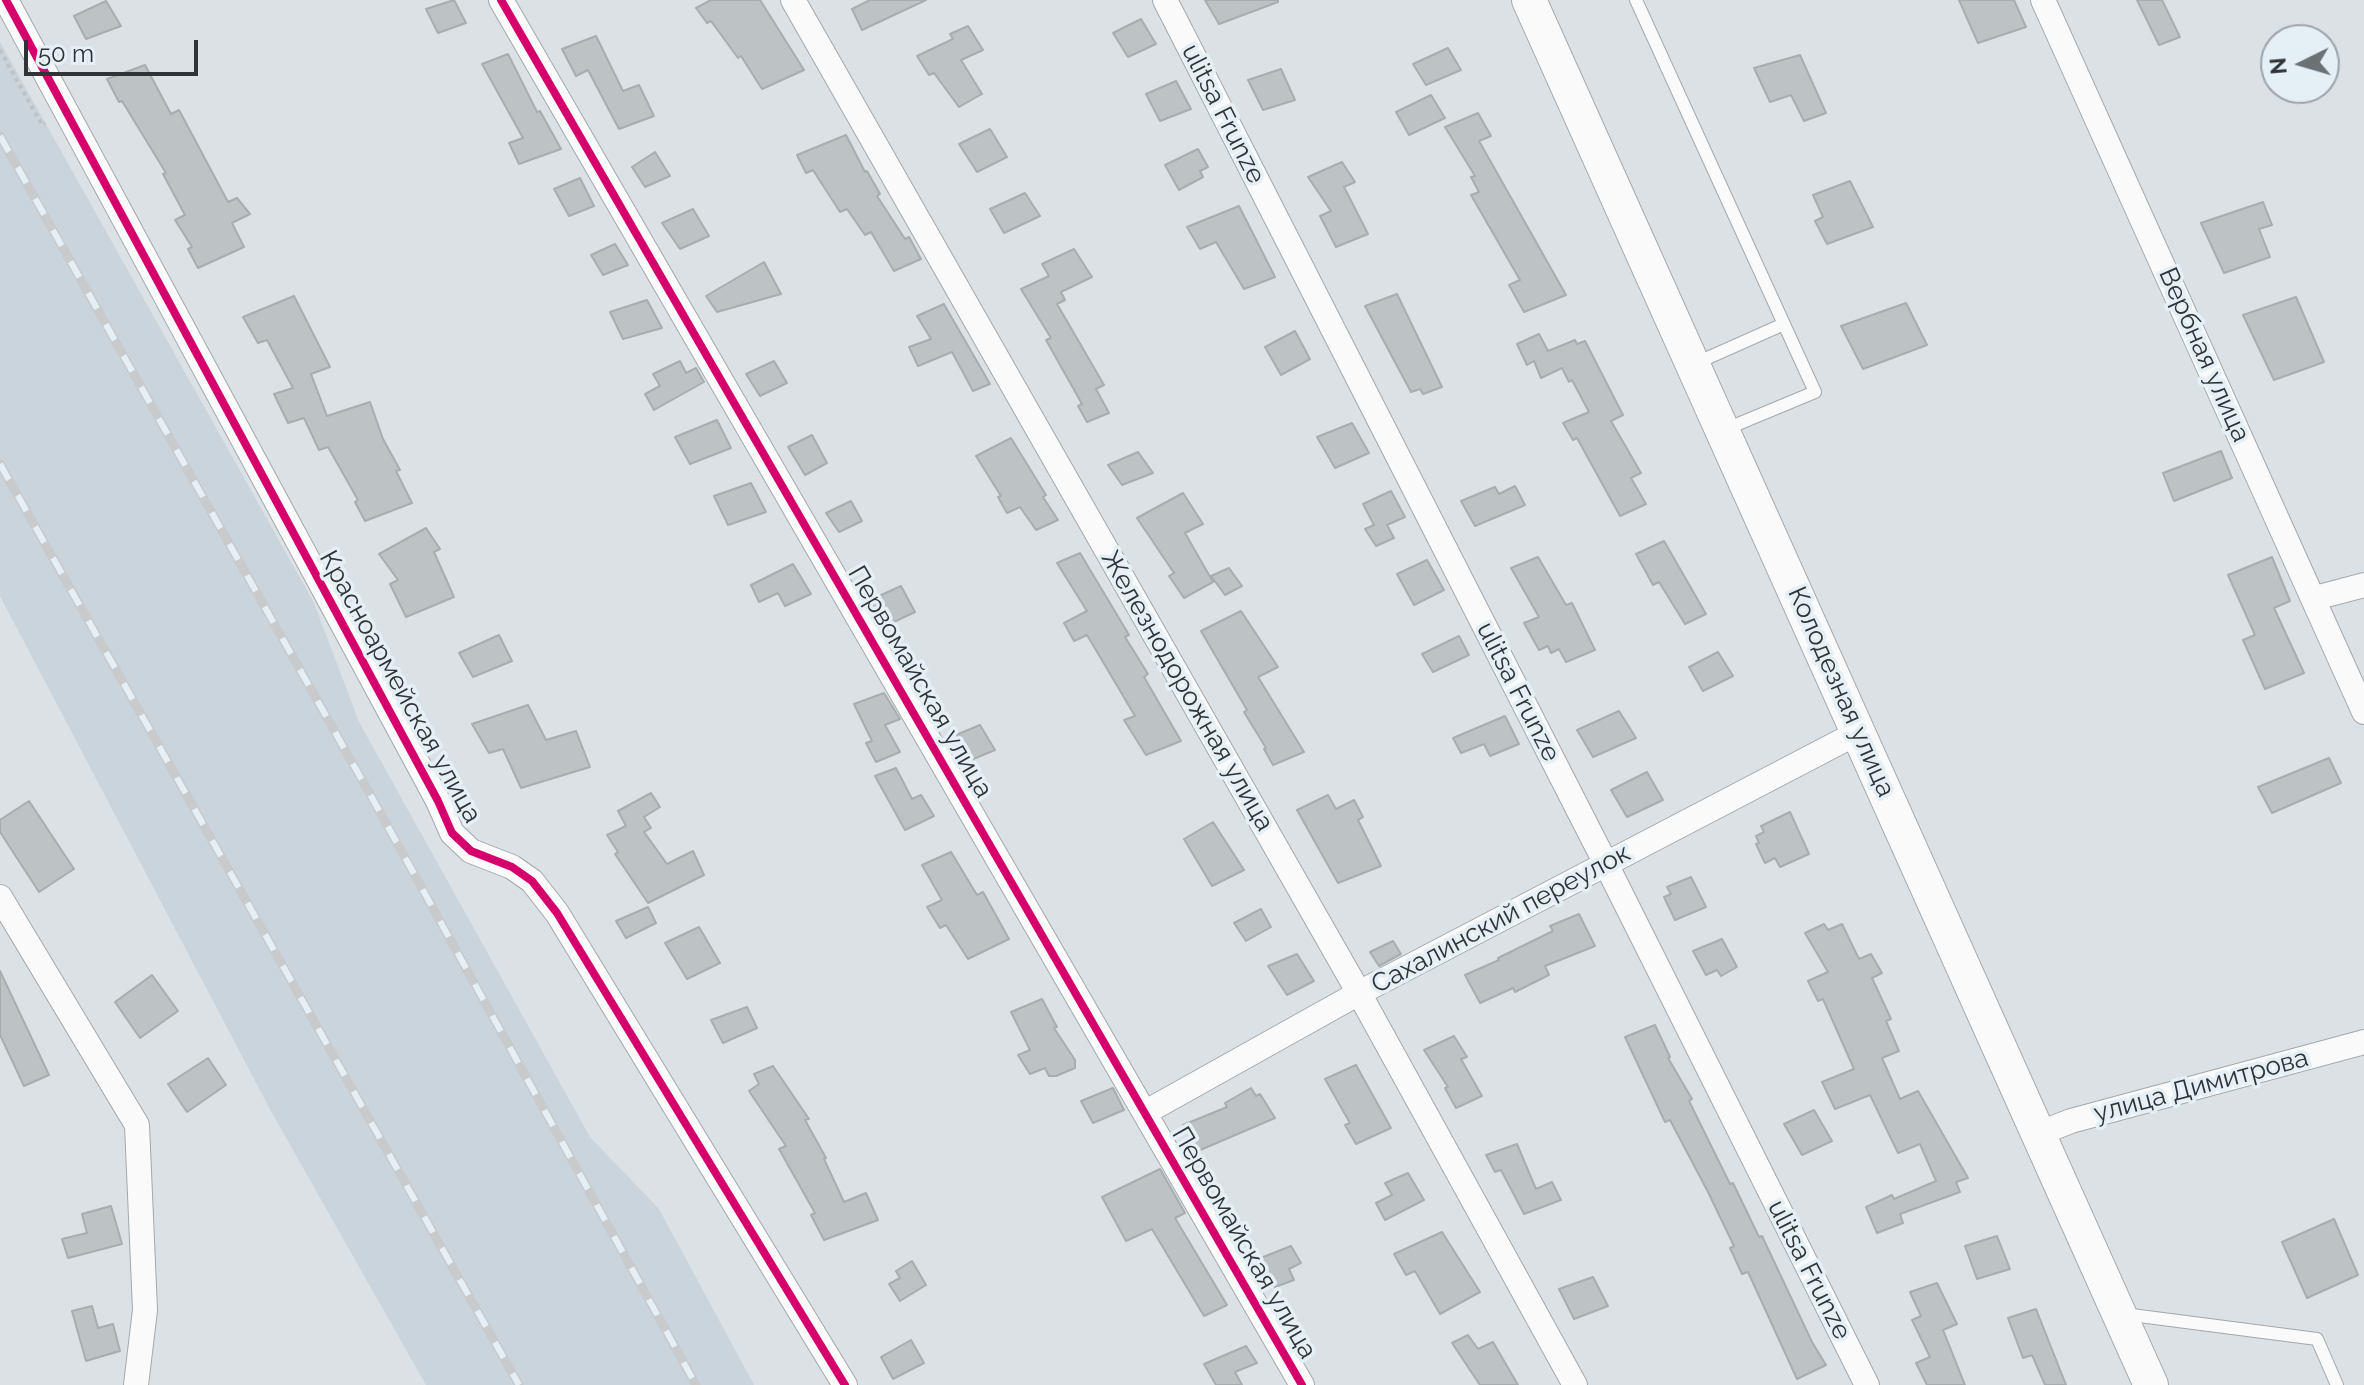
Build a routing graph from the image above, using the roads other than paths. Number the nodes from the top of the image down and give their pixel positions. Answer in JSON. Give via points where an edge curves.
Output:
{"nodes":[{"id":1,"x":6,"y":0,"type":"edge"},
{"id":2,"x":501,"y":0,"type":"edge"},
{"id":3,"x":793,"y":0,"type":"edge"},
{"id":4,"x":1165,"y":0,"type":"edge"},
{"id":5,"x":1529,"y":0,"type":"edge"},
{"id":6,"x":1636,"y":0,"type":"edge"},
{"id":7,"x":2048,"y":2,"type":"edge"},
{"id":8,"x":1784,"y":324,"type":"junction"},
{"id":9,"x":1694,"y":364,"type":"junction"},
{"id":10,"x":1723,"y":430,"type":"junction"},
{"id":11,"x":2364,"y":585,"type":"edge"},
{"id":12,"x":2315,"y":598,"type":"junction"},
{"id":13,"x":2364,"y":712,"type":"edge"},
{"id":14,"x":1859,"y":732,"type":"junction"},
{"id":15,"x":1606,"y":864,"type":"junction"},
{"id":16,"x":0,"y":897,"type":"edge"},
{"id":17,"x":1359,"y":993,"type":"junction"},
{"id":18,"x":2364,"y":1042,"type":"edge"},
{"id":19,"x":1146,"y":1112,"type":"junction"},
{"id":20,"x":2038,"y":1134,"type":"junction"},
{"id":21,"x":2119,"y":1314,"type":"junction"},
{"id":22,"x":136,"y":1385,"type":"edge"},
{"id":23,"x":845,"y":1385,"type":"edge"},
{"id":24,"x":1302,"y":1385,"type":"edge"},
{"id":25,"x":1575,"y":1385,"type":"edge"},
{"id":26,"x":1867,"y":1385,"type":"edge"},
{"id":27,"x":2151,"y":1385,"type":"edge"},
{"id":28,"x":2337,"y":1385,"type":"edge"}],
"edges":[{"from":1,"to":23,"type":"street","name":"Красноармейская улица","via":[[452,833],[471,851],[532,881],[557,913]]},
{"from":2,"to":19,"type":"street","name":"Первомайская улица"},
{"from":3,"to":17,"type":"street","name":"Железнодорожная улица"},
{"from":4,"to":15,"type":"street","name":"ulitsa Frunze"},
{"from":5,"to":9,"type":"main road","name":"Колодезная улица"},
{"from":6,"to":8,"type":"lane"},
{"from":7,"to":12,"type":"street","name":"Вербная улица"},
{"from":8,"to":9,"type":"lane"},
{"from":8,"to":10,"type":"lane","via":[[1815,392]]},
{"from":9,"to":10,"type":"main road","name":"Колодезная улица"},
{"from":10,"to":14,"type":"main road","name":"Колодезная улица"},
{"from":11,"to":12,"type":"street"},
{"from":12,"to":13,"type":"street","name":"Вербная улица"},
{"from":14,"to":15,"type":"street","name":"Сахалинский переулок"},
{"from":14,"to":20,"type":"main road","name":"Колодезная улица"},
{"from":15,"to":17,"type":"street","name":"Сахалинский переулок"},
{"from":15,"to":26,"type":"street","name":"ulitsa Frunze"},
{"from":16,"to":22,"type":"street","via":[[137,1125],[145,1310]]},
{"from":17,"to":19,"type":"street","name":"Сахалинский переулок"},
{"from":17,"to":25,"type":"street","name":"Железнодорожная улица"},
{"from":18,"to":20,"type":"street","name":"улица Димитрова"},
{"from":19,"to":24,"type":"street","name":"Первомайская улица"},
{"from":20,"to":21,"type":"main road","name":"Колодезная улица"},
{"from":21,"to":27,"type":"main road","name":"Колодезная улица"},
{"from":21,"to":28,"type":"lane","via":[[2317,1339]]}]}
